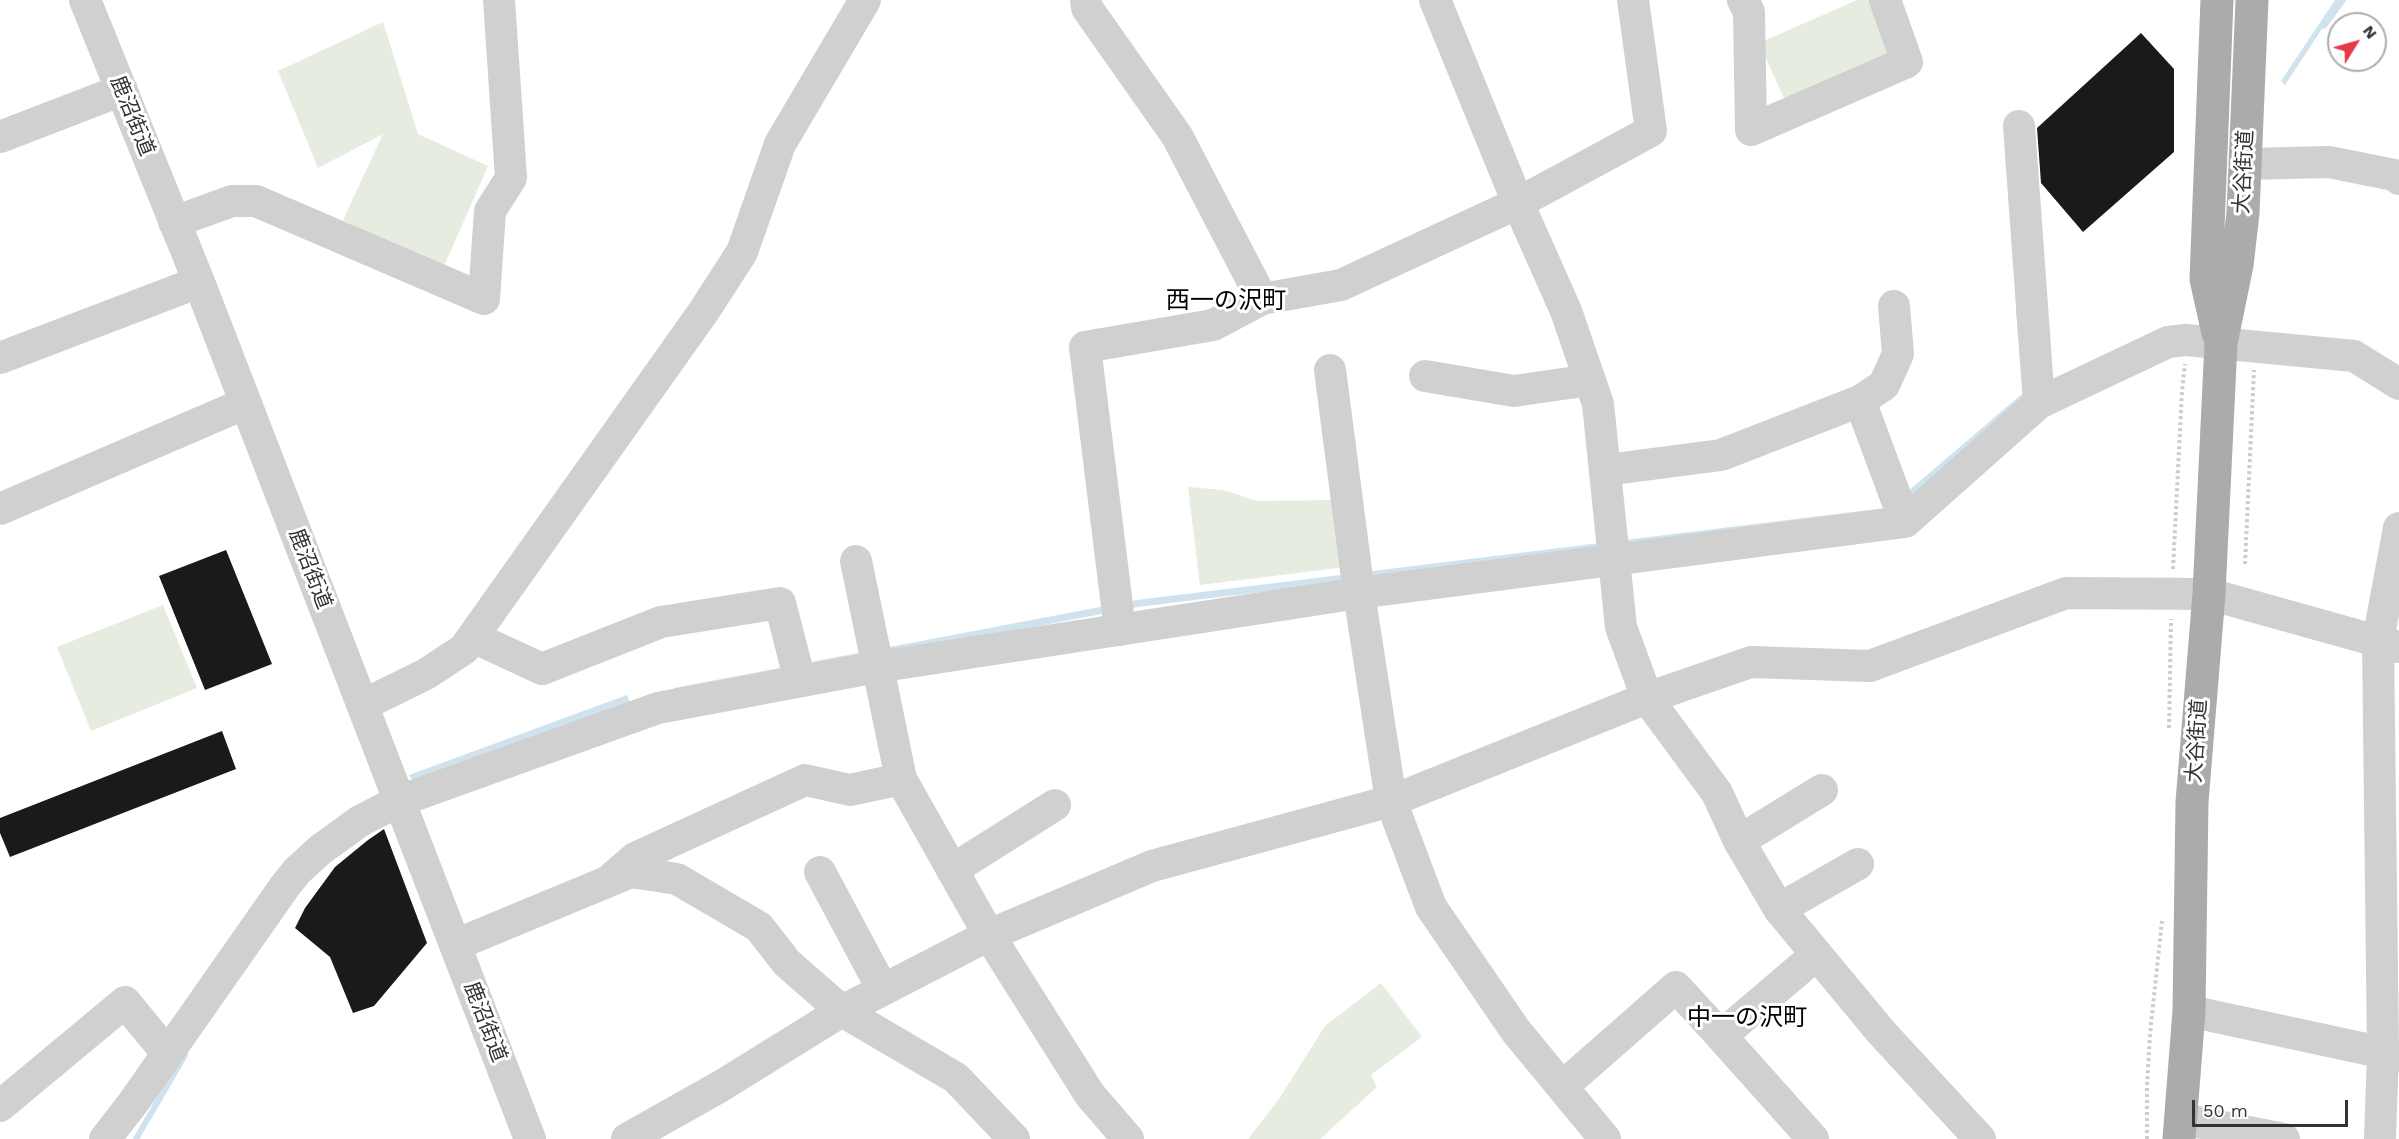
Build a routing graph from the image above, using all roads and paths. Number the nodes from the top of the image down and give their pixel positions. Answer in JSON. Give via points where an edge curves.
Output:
{"nodes":[{"id":1,"x":85,"y":0,"type":"edge"},
{"id":2,"x":499,"y":0,"type":"edge"},
{"id":3,"x":865,"y":0,"type":"edge"},
{"id":4,"x":1086,"y":0,"type":"edge"},
{"id":5,"x":1435,"y":0,"type":"edge"},
{"id":6,"x":1633,"y":0,"type":"edge"},
{"id":7,"x":1743,"y":0,"type":"edge"},
{"id":8,"x":1885,"y":0,"type":"edge"},
{"id":9,"x":2217,"y":0,"type":"edge"},
{"id":10,"x":2252,"y":0,"type":"edge"},
{"id":11,"x":122,"y":90,"type":"junction"},
{"id":12,"x":2019,"y":126,"type":"dead end"},
{"id":13,"x":0,"y":138,"type":"edge"},
{"id":14,"x":2245,"y":164,"type":"junction"},
{"id":15,"x":2399,"y":179,"type":"edge"},
{"id":16,"x":1518,"y":203,"type":"junction"},
{"id":17,"x":174,"y":222,"type":"junction"},
{"id":18,"x":199,"y":282,"type":"junction"},
{"id":19,"x":1262,"y":299,"type":"junction"},
{"id":20,"x":1894,"y":306,"type":"dead end"},
{"id":21,"x":2221,"y":343,"type":"junction"},
{"id":22,"x":0,"y":358,"type":"edge"},
{"id":23,"x":1330,"y":370,"type":"dead end"},
{"id":24,"x":1425,"y":376,"type":"dead end"},
{"id":25,"x":1590,"y":380,"type":"junction"},
{"id":26,"x":2399,"y":384,"type":"edge"},
{"id":27,"x":2182,"y":391,"type":"dead end"},
{"id":28,"x":2253,"y":394,"type":"dead end"},
{"id":29,"x":1860,"y":401,"type":"junction"},
{"id":30,"x":246,"y":403,"type":"junction"},
{"id":31,"x":2039,"y":403,"type":"junction"},
{"id":32,"x":1606,"y":470,"type":"junction"},
{"id":33,"x":0,"y":509,"type":"edge"},
{"id":34,"x":1905,"y":522,"type":"junction"},
{"id":35,"x":2399,"y":528,"type":"edge"},
{"id":36,"x":2174,"y":557,"type":"dead end"},
{"id":37,"x":1616,"y":560,"type":"junction"},
{"id":38,"x":856,"y":561,"type":"dead end"},
{"id":39,"x":2245,"y":564,"type":"dead end"},
{"id":40,"x":1359,"y":593,"type":"junction"},
{"id":41,"x":2209,"y":594,"type":"junction"},
{"id":42,"x":1120,"y":630,"type":"junction"},
{"id":43,"x":2170,"y":632,"type":"dead end"},
{"id":44,"x":473,"y":637,"type":"junction"},
{"id":45,"x":2389,"y":644,"type":"edge"},
{"id":46,"x":877,"y":667,"type":"junction"},
{"id":47,"x":800,"y":681,"type":"junction"},
{"id":48,"x":1647,"y":698,"type":"junction"},
{"id":49,"x":363,"y":705,"type":"junction"},
{"id":50,"x":2169,"y":732,"type":"dead end"},
{"id":51,"x":901,"y":779,"type":"junction"},
{"id":52,"x":1822,"y":790,"type":"dead end"},
{"id":53,"x":399,"y":801,"type":"junction"},
{"id":54,"x":1391,"y":801,"type":"junction"},
{"id":55,"x":1055,"y":805,"type":"dead end"},
{"id":56,"x":1740,"y":841,"type":"junction"},
{"id":57,"x":1858,"y":864,"type":"dead end"},
{"id":58,"x":952,"y":870,"type":"junction"},
{"id":59,"x":820,"y":872,"type":"dead end"},
{"id":60,"x":609,"y":880,"type":"junction"},
{"id":61,"x":1779,"y":909,"type":"junction"},
{"id":62,"x":2162,"y":915,"type":"dead end"},
{"id":63,"x":989,"y":935,"type":"junction"},
{"id":64,"x":455,"y":945,"type":"junction"},
{"id":65,"x":1816,"y":955,"type":"junction"},
{"id":66,"x":884,"y":990,"type":"junction"},
{"id":67,"x":842,"y":1011,"type":"junction"},
{"id":68,"x":2189,"y":1011,"type":"junction"},
{"id":69,"x":1721,"y":1036,"type":"junction"},
{"id":70,"x":167,"y":1053,"type":"junction"},
{"id":71,"x":2391,"y":1054,"type":"edge"},
{"id":72,"x":1562,"y":1087,"type":"junction"},
{"id":73,"x":0,"y":1106,"type":"edge"},
{"id":74,"x":2180,"y":1129,"type":"edge"},
{"id":75,"x":1593,"y":1134,"type":"edge"},
{"id":76,"x":105,"y":1139,"type":"edge"},
{"id":77,"x":530,"y":1139,"type":"edge"},
{"id":78,"x":627,"y":1139,"type":"edge"},
{"id":79,"x":1014,"y":1139,"type":"edge"},
{"id":80,"x":1128,"y":1139,"type":"edge"},
{"id":81,"x":1813,"y":1139,"type":"edge"},
{"id":82,"x":1980,"y":1139,"type":"edge"},
{"id":83,"x":2147,"y":1139,"type":"edge"},
{"id":84,"x":2284,"y":1139,"type":"edge"},
{"id":85,"x":2380,"y":1139,"type":"edge"}],
"edges":[{"from":1,"to":11,"type":"street","name":"鹿沼街道"},
{"from":2,"to":17,"type":"street","via":[[511,178],[490,212],[484,298],[256,201],[232,201]]},
{"from":3,"to":44,"type":"street","via":[[780,144],[742,252]]},
{"from":4,"to":19,"type":"street","via":[[1087,8],[1177,136]]},
{"from":5,"to":16,"type":"street"},
{"from":6,"to":16,"type":"street","via":[[1651,131]]},
{"from":7,"to":8,"type":"street","via":[[1749,12],[1752,130],[1907,62]]},
{"from":9,"to":21,"type":"main road","name":"大谷街道","via":[[2206,279]]},
{"from":10,"to":14,"type":"main road","name":"大谷街道"},
{"from":11,"to":13,"type":"street"},
{"from":11,"to":17,"type":"street","name":"鹿沼街道"},
{"from":12,"to":31,"type":"street"},
{"from":14,"to":15,"type":"street","via":[[2329,162]]},
{"from":14,"to":21,"type":"main road","name":"大谷街道","via":[[2237,265]]},
{"from":16,"to":19,"type":"street","via":[[1341,285]]},
{"from":16,"to":25,"type":"street","via":[[1566,311]]},
{"from":17,"to":18,"type":"street","name":"鹿沼街道"},
{"from":18,"to":22,"type":"street"},
{"from":18,"to":30,"type":"street","name":"鹿沼街道"},
{"from":19,"to":42,"type":"street","via":[[1213,325],[1085,347]]},
{"from":20,"to":29,"type":"street","via":[[1898,354],[1884,385]]},
{"from":21,"to":26,"type":"street","via":[[2354,356]]},
{"from":21,"to":31,"type":"street","via":[[2168,342]]},
{"from":21,"to":41,"type":"main road","name":"大谷街道"},
{"from":23,"to":40,"type":"street"},
{"from":24,"to":25,"type":"street","via":[[1515,392]]},
{"from":25,"to":32,"type":"street","via":[[1598,404]]},
{"from":27,"to":36,"type":"path"},
{"from":28,"to":39,"type":"path"},
{"from":29,"to":32,"type":"street","via":[[1721,455]]},
{"from":29,"to":34,"type":"street"},
{"from":30,"to":33,"type":"street"},
{"from":30,"to":49,"type":"street","name":"鹿沼街道"},
{"from":31,"to":34,"type":"street"},
{"from":32,"to":37,"type":"street"},
{"from":34,"to":37,"type":"street"},
{"from":35,"to":45,"type":"street"},
{"from":37,"to":40,"type":"street"},
{"from":37,"to":48,"type":"street","via":[[1621,627]]},
{"from":38,"to":46,"type":"street"},
{"from":40,"to":42,"type":"street"},
{"from":40,"to":54,"type":"street"},
{"from":41,"to":45,"type":"street"},
{"from":41,"to":48,"type":"street","via":[[2066,592],[1870,666],[1751,662]]},
{"from":41,"to":68,"type":"main road","name":"大谷街道","via":[[2192,802]]},
{"from":42,"to":46,"type":"street"},
{"from":43,"to":50,"type":"path"},
{"from":44,"to":47,"type":"street","via":[[542,669],[661,622],[780,603]]},
{"from":44,"to":49,"type":"street","via":[[464,649],[426,674]]},
{"from":45,"to":71,"type":"street"},
{"from":46,"to":47,"type":"street"},
{"from":46,"to":51,"type":"street"},
{"from":47,"to":53,"type":"street","via":[[658,708]]},
{"from":48,"to":54,"type":"street"},
{"from":48,"to":56,"type":"street","via":[[1717,793]]},
{"from":49,"to":53,"type":"street","name":"鹿沼街道"},
{"from":51,"to":58,"type":"street"},
{"from":51,"to":60,"type":"street","via":[[850,790],[805,780],[635,858]]},
{"from":52,"to":56,"type":"street"},
{"from":53,"to":64,"type":"street","name":"鹿沼街道"},
{"from":53,"to":70,"type":"street","via":[[360,821],[297,871]]},
{"from":54,"to":63,"type":"street","via":[[1152,866]]},
{"from":54,"to":72,"type":"street","via":[[1431,907],[1516,1031]]},
{"from":55,"to":58,"type":"street"},
{"from":56,"to":61,"type":"street"},
{"from":57,"to":61,"type":"street"},
{"from":58,"to":63,"type":"street"},
{"from":59,"to":66,"type":"street"},
{"from":60,"to":64,"type":"street"},
{"from":60,"to":67,"type":"street","via":[[631,872],[676,879],[759,927],[788,963]]},
{"from":61,"to":65,"type":"street"},
{"from":62,"to":83,"type":"path","via":[[2150,1034]]},
{"from":63,"to":66,"type":"street"},
{"from":63,"to":80,"type":"street","via":[[1090,1095]]},
{"from":64,"to":77,"type":"street","name":"鹿沼街道"},
{"from":65,"to":69,"type":"street"},
{"from":65,"to":82,"type":"street"},
{"from":66,"to":67,"type":"street"},
{"from":67,"to":78,"type":"street"},
{"from":67,"to":79,"type":"street","via":[[956,1078]]},
{"from":68,"to":71,"type":"street"},
{"from":68,"to":74,"type":"main road","name":"大谷街道"},
{"from":69,"to":72,"type":"street","via":[[1676,987]]},
{"from":69,"to":81,"type":"street"},
{"from":70,"to":73,"type":"street","via":[[125,1002]]},
{"from":70,"to":76,"type":"street"},
{"from":71,"to":85,"type":"street"},
{"from":72,"to":75,"type":"street"},
{"from":74,"to":84,"type":"street"}]}
